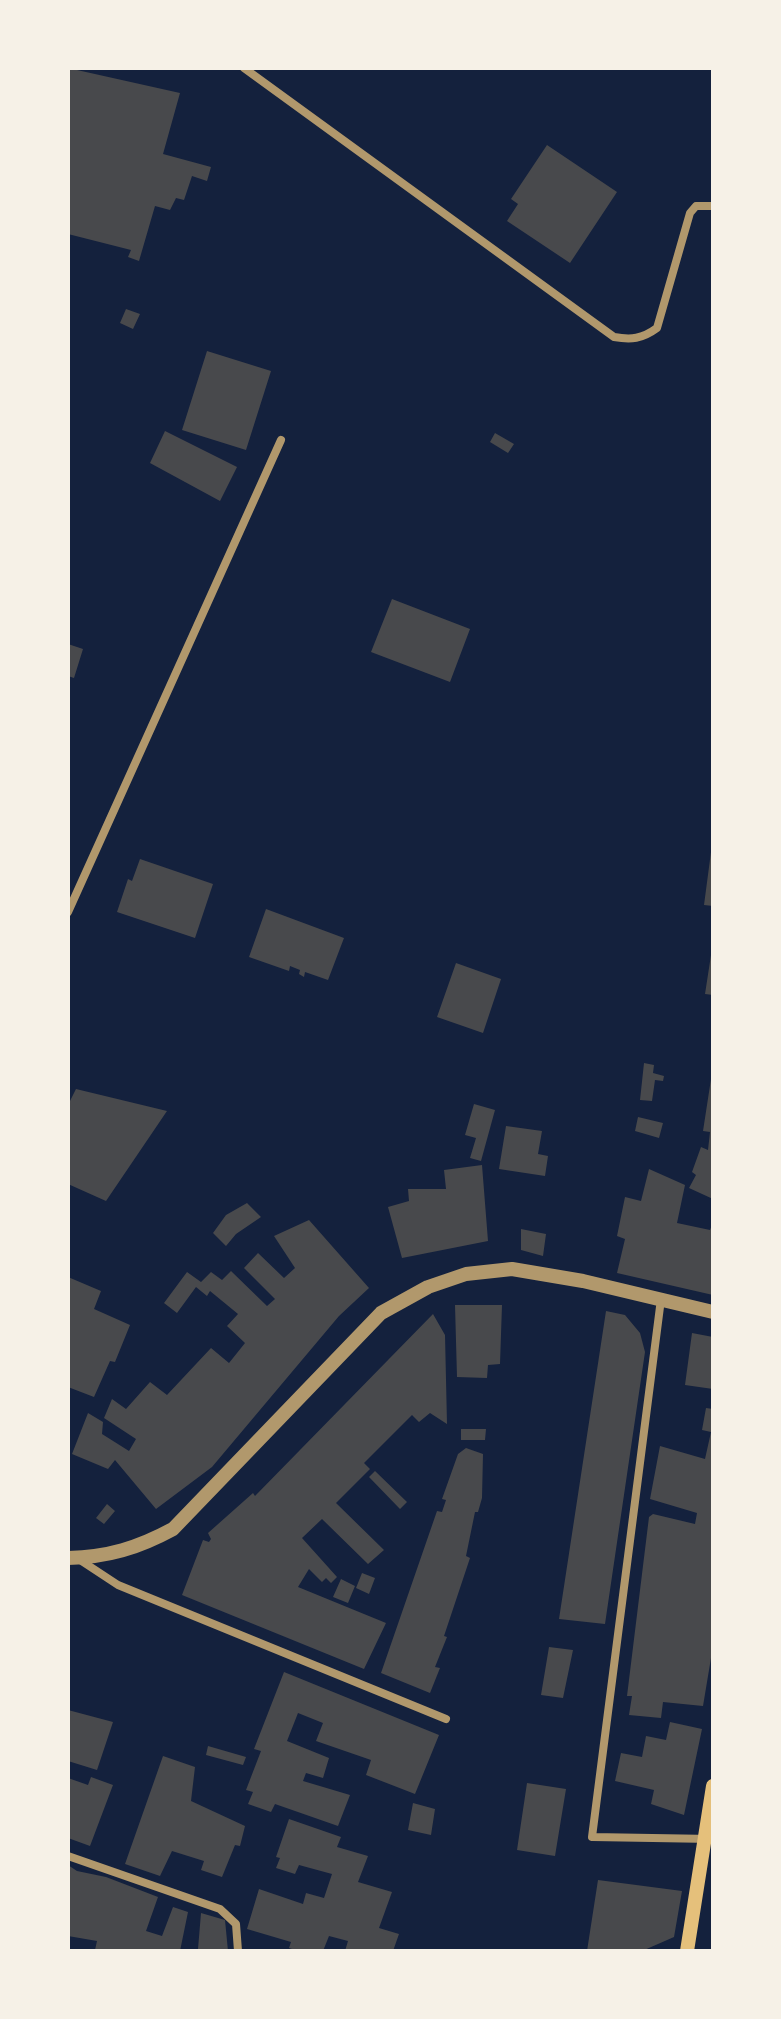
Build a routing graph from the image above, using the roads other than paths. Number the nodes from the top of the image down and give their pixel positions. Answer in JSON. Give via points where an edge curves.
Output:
{"nodes":[{"id":1,"x":244,"y":68,"type":"edge"},
{"id":2,"x":713,"y":206,"type":"edge"},
{"id":3,"x":281,"y":440,"type":"dead end"},
{"id":4,"x":68,"y":912,"type":"edge"},
{"id":5,"x":661,"y":1299,"type":"junction"},
{"id":6,"x":713,"y":1312,"type":"edge"},
{"id":7,"x":72,"y":1558,"type":"edge"},
{"id":8,"x":446,"y":1719,"type":"dead end"},
{"id":9,"x":713,"y":1786,"type":"edge"},
{"id":10,"x":709,"y":1839,"type":"edge"},
{"id":11,"x":68,"y":1856,"type":"edge"},
{"id":12,"x":238,"y":1951,"type":"edge"},
{"id":13,"x":687,"y":1951,"type":"edge"}],
"edges":[{"from":1,"to":2,"type":"street","via":[[614,337],[630,340],[657,328],[690,213],[696,206]]},
{"from":3,"to":4,"type":"street"},
{"from":5,"to":6,"type":"street"},
{"from":5,"to":7,"type":"street","via":[[512,1269],[466,1274],[428,1287],[381,1313],[173,1529],[105,1557]]},
{"from":5,"to":10,"type":"street","via":[[592,1837]]},
{"from":7,"to":8,"type":"street","via":[[118,1585]]},
{"from":9,"to":10,"type":"main road"},
{"from":10,"to":13,"type":"main road"},
{"from":11,"to":12,"type":"street","via":[[220,1909],[236,1924]]}]}
